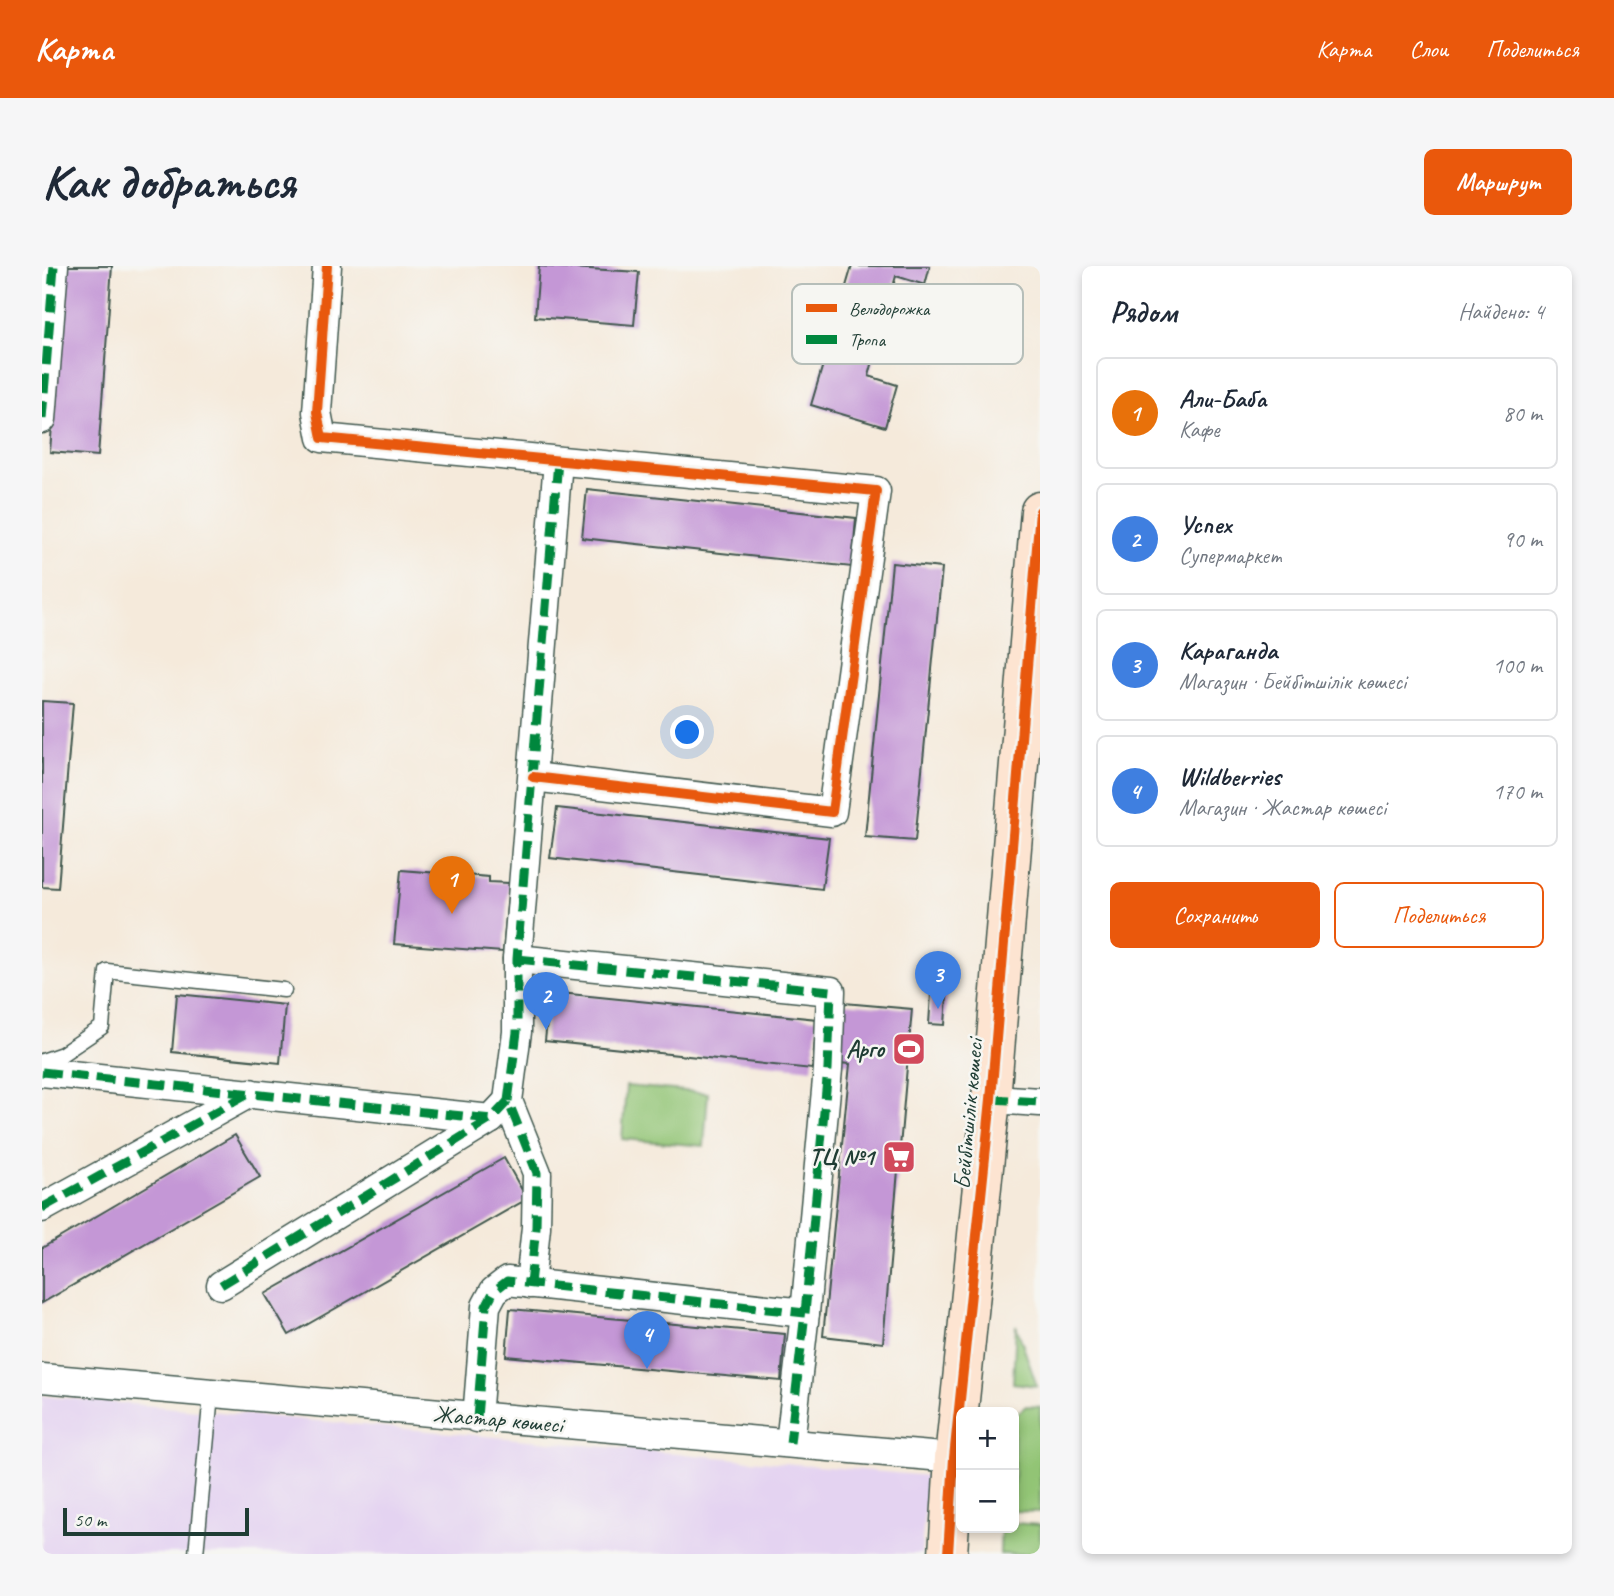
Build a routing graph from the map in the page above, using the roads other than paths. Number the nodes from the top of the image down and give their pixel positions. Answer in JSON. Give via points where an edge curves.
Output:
{"nodes":[{"id":1,"x":54,"y":266,"type":"edge"},
{"id":2,"x":327,"y":266,"type":"edge"},
{"id":3,"x":42,"y":419,"type":"edge"},
{"id":4,"x":558,"y":461,"type":"junction"},
{"id":5,"x":1040,"y":511,"type":"edge"},
{"id":6,"x":533,"y":777,"type":"junction"},
{"id":7,"x":517,"y":958,"type":"junction"},
{"id":8,"x":284,"y":990,"type":"dead end"},
{"id":9,"x":42,"y":1061,"type":"edge"},
{"id":10,"x":42,"y":1072,"type":"edge"},
{"id":11,"x":250,"y":1093,"type":"junction"},
{"id":12,"x":991,"y":1099,"type":"junction"},
{"id":13,"x":1040,"y":1102,"type":"edge"},
{"id":14,"x":500,"y":1110,"type":"junction"},
{"id":15,"x":42,"y":1208,"type":"edge"},
{"id":16,"x":530,"y":1284,"type":"junction"},
{"id":17,"x":221,"y":1285,"type":"dead end"},
{"id":18,"x":805,"y":1313,"type":"junction"},
{"id":19,"x":42,"y":1378,"type":"edge"},
{"id":20,"x":211,"y":1394,"type":"junction"},
{"id":21,"x":477,"y":1418,"type":"junction"},
{"id":22,"x":790,"y":1443,"type":"junction"},
{"id":23,"x":954,"y":1458,"type":"junction"},
{"id":24,"x":196,"y":1554,"type":"edge"},
{"id":25,"x":948,"y":1554,"type":"edge"}],
"edges":[{"from":1,"to":3,"type":"street"},
{"from":2,"to":4,"type":"street","via":[[317,412],[322,438]]},
{"from":4,"to":6,"type":"street"},
{"from":4,"to":6,"type":"street","via":[[876,491],[832,812]]},
{"from":5,"to":12,"type":"street","name":"Бейбітшілік көшесі"},
{"from":6,"to":7,"type":"street"},
{"from":7,"to":14,"type":"street","via":[[517,1032]]},
{"from":7,"to":18,"type":"street","via":[[831,991]]},
{"from":8,"to":9,"type":"lane","via":[[107,971],[102,1027],[62,1054]]},
{"from":10,"to":11,"type":"street"},
{"from":11,"to":14,"type":"street"},
{"from":11,"to":15,"type":"street"},
{"from":12,"to":13,"type":"street"},
{"from":12,"to":23,"type":"street","name":"Бейбітшілік көшесі"},
{"from":14,"to":16,"type":"street","via":[[537,1173]]},
{"from":14,"to":17,"type":"street"},
{"from":16,"to":18,"type":"street"},
{"from":16,"to":21,"type":"street","via":[[507,1281],[494,1291],[486,1306]]},
{"from":18,"to":22,"type":"street"},
{"from":19,"to":20,"type":"street","name":"Жастар көшесі"},
{"from":20,"to":21,"type":"street","name":"Жастар көшесі"},
{"from":20,"to":24,"type":"lane"},
{"from":21,"to":22,"type":"street","name":"Жастар көшесі"},
{"from":22,"to":23,"type":"street","name":"Жастар көшесі"},
{"from":23,"to":25,"type":"street","name":"Бейбітшілік көшесі"}]}
